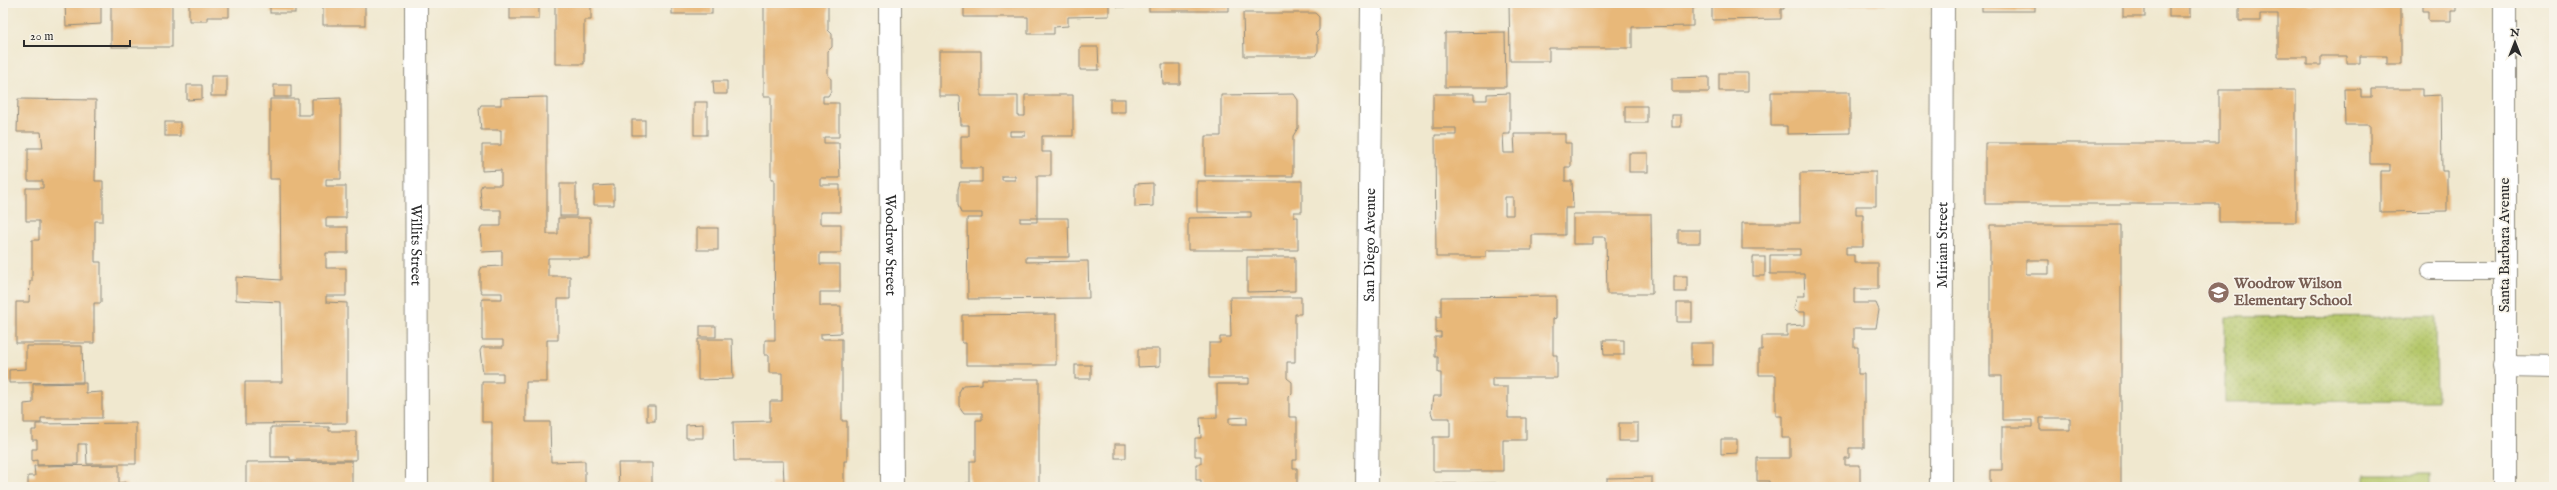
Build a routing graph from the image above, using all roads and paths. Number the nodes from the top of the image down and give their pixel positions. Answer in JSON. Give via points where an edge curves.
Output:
{"nodes":[{"id":1,"x":416,"y":3,"type":"edge"},
{"id":2,"x":890,"y":3,"type":"edge"},
{"id":3,"x":1372,"y":3,"type":"edge"},
{"id":4,"x":1943,"y":3,"type":"edge"},
{"id":5,"x":2504,"y":3,"type":"edge"},
{"id":6,"x":2430,"y":271,"type":"dead end"},
{"id":7,"x":2504,"y":271,"type":"junction"},
{"id":8,"x":2504,"y":366,"type":"junction"},
{"id":9,"x":2554,"y":367,"type":"edge"},
{"id":10,"x":417,"y":487,"type":"edge"},
{"id":11,"x":892,"y":487,"type":"edge"},
{"id":12,"x":1367,"y":487,"type":"edge"},
{"id":13,"x":1941,"y":487,"type":"edge"},
{"id":14,"x":2505,"y":487,"type":"edge"}],
"edges":[{"from":1,"to":10,"type":"street","name":"Willits Street"},
{"from":2,"to":11,"type":"street","name":"Woodrow Street"},
{"from":3,"to":12,"type":"street","name":"San Diego Avenue"},
{"from":4,"to":13,"type":"street","name":"Miriam Street"},
{"from":5,"to":7,"type":"street","name":"Santa Barbara Avenue"},
{"from":6,"to":7,"type":"lane"},
{"from":7,"to":8,"type":"street","name":"Santa Barbara Avenue"},
{"from":8,"to":9,"type":"street"},
{"from":8,"to":14,"type":"street","name":"Santa Barbara Avenue"}]}
